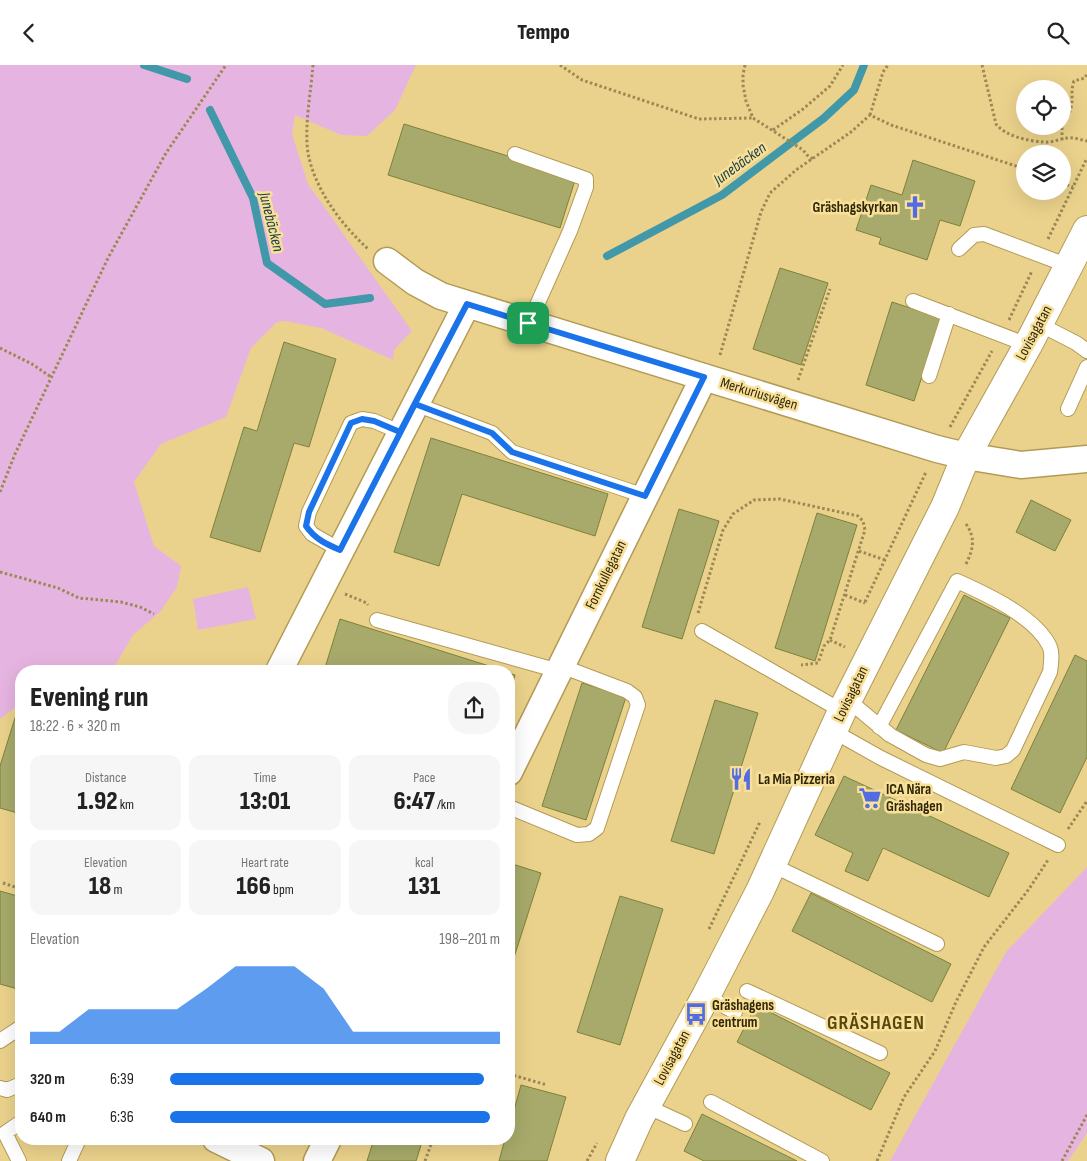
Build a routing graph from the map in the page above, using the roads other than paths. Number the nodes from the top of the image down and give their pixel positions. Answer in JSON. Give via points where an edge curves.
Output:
{"nodes":[{"id":1,"x":516,"y":154,"type":"dead end"},
{"id":2,"x":1087,"y":230,"type":"edge"},
{"id":3,"x":959,"y":249,"type":"dead end"},
{"id":4,"x":387,"y":261,"type":"road end"},
{"id":5,"x":1069,"y":266,"type":"junction"},
{"id":6,"x":913,"y":301,"type":"dead end"},
{"id":7,"x":467,"y":304,"type":"junction"},
{"id":8,"x":949,"y":315,"type":"junction"},
{"id":9,"x":528,"y":323,"type":"junction"},
{"id":10,"x":1033,"y":335,"type":"junction"},
{"id":11,"x":1087,"y":351,"type":"edge"},
{"id":12,"x":1087,"y":367,"type":"edge"},
{"id":13,"x":929,"y":376,"type":"dead end"},
{"id":14,"x":708,"y":379,"type":"junction"},
{"id":15,"x":415,"y":404,"type":"junction"},
{"id":16,"x":1068,"y":409,"type":"dead end"},
{"id":17,"x":400,"y":432,"type":"junction"},
{"id":18,"x":966,"y":456,"type":"junction"},
{"id":19,"x":1087,"y":459,"type":"edge"},
{"id":20,"x":645,"y":496,"type":"junction"},
{"id":21,"x":340,"y":550,"type":"junction"},
{"id":22,"x":376,"y":620,"type":"road end"},
{"id":23,"x":702,"y":631,"type":"road end"},
{"id":24,"x":281,"y":665,"type":"edge"},
{"id":25,"x":560,"y":669,"type":"junction"},
{"id":26,"x":841,"y":714,"type":"junction"},
{"id":27,"x":879,"y":727,"type":"junction"},
{"id":28,"x":515,"y":760,"type":"edge"},
{"id":29,"x":515,"y":809,"type":"edge"},
{"id":30,"x":1058,"y":845,"type":"road end"},
{"id":31,"x":772,"y":865,"type":"junction"},
{"id":32,"x":937,"y":944,"type":"dead end"},
{"id":33,"x":747,"y":991,"type":"dead end"},
{"id":34,"x":706,"y":996,"type":"junction"},
{"id":35,"x":734,"y":1013,"type":"dead end"},
{"id":36,"x":15,"y":1031,"type":"edge"},
{"id":37,"x":0,"y":1041,"type":"edge"},
{"id":38,"x":880,"y":1053,"type":"dead end"},
{"id":39,"x":15,"y":1087,"type":"edge"},
{"id":40,"x":0,"y":1088,"type":"edge"},
{"id":41,"x":711,"y":1102,"type":"dead end"},
{"id":42,"x":646,"y":1106,"type":"junction"},
{"id":43,"x":685,"y":1124,"type":"dead end"},
{"id":44,"x":15,"y":1126,"type":"edge"},
{"id":45,"x":76,"y":1145,"type":"edge"},
{"id":46,"x":228,"y":1145,"type":"edge"},
{"id":47,"x":325,"y":1145,"type":"edge"},
{"id":48,"x":19,"y":1161,"type":"edge"},
{"id":49,"x":69,"y":1161,"type":"edge"},
{"id":50,"x":261,"y":1161,"type":"edge"},
{"id":51,"x":317,"y":1161,"type":"edge"},
{"id":52,"x":620,"y":1161,"type":"edge"},
{"id":53,"x":822,"y":1161,"type":"edge"}],
"edges":[{"from":1,"to":9,"type":"lane","via":[[586,179],[570,231]]},
{"from":2,"to":5,"type":"street","name":"Lovisagatan"},
{"from":3,"to":5,"type":"lane","via":[[974,235],[984,234]]},
{"from":4,"to":7,"type":"street","name":"Merkuriusvägen","via":[[440,296]]},
{"from":5,"to":10,"type":"street","name":"Lovisagatan"},
{"from":6,"to":8,"type":"lane"},
{"from":7,"to":9,"type":"street","name":"Merkuriusvägen"},
{"from":7,"to":15,"type":"street"},
{"from":8,"to":10,"type":"lane"},
{"from":8,"to":13,"type":"lane"},
{"from":9,"to":14,"type":"street","name":"Merkuriusvägen"},
{"from":10,"to":11,"type":"lane","via":[[1076,343]]},
{"from":10,"to":18,"type":"street","name":"Lovisagatan"},
{"from":12,"to":16,"type":"lane"},
{"from":14,"to":18,"type":"street","name":"Merkuriusvägen"},
{"from":14,"to":20,"type":"street","name":"Fornkullegatan"},
{"from":15,"to":17,"type":"street"},
{"from":15,"to":20,"type":"lane","via":[[492,433],[512,452]]},
{"from":17,"to":21,"type":"street"},
{"from":17,"to":21,"type":"lane","via":[[374,421],[362,419],[351,423],[309,512],[306,526],[317,538]]},
{"from":18,"to":19,"type":"street","name":"Merkuriusvägen","via":[[1021,465]]},
{"from":18,"to":26,"type":"street","name":"Lovisagatan","via":[[945,507]]},
{"from":20,"to":25,"type":"street","name":"Fornkullegatan"},
{"from":21,"to":24,"type":"street"},
{"from":22,"to":25,"type":"lane"},
{"from":23,"to":26,"type":"lane"},
{"from":25,"to":28,"type":"street","name":"Fornkullegatan"},
{"from":25,"to":29,"type":"lane","via":[[628,691],[638,705],[597,828],[589,834],[577,835]]},
{"from":26,"to":27,"type":"lane"},
{"from":26,"to":30,"type":"lane","via":[[881,758]]},
{"from":26,"to":31,"type":"street","name":"Lovisagatan"},
{"from":27,"to":27,"type":"lane","via":[[926,755],[940,759],[964,752],[996,758],[1006,756],[1013,750],[1050,672],[1050,646],[1019,613],[957,581]]},
{"from":31,"to":32,"type":"lane"},
{"from":31,"to":34,"type":"street","name":"Lovisagatan"},
{"from":33,"to":38,"type":"lane"},
{"from":34,"to":35,"type":"lane"},
{"from":34,"to":42,"type":"street","name":"Lovisagatan"},
{"from":36,"to":37,"type":"lane"},
{"from":39,"to":40,"type":"lane","via":[[7,1090]]},
{"from":41,"to":53,"type":"lane"},
{"from":42,"to":43,"type":"lane"},
{"from":42,"to":52,"type":"street","name":"Lovisagatan"},
{"from":44,"to":48,"type":"lane","via":[[5,1133]]},
{"from":45,"to":49,"type":"lane"},
{"from":46,"to":50,"type":"street"},
{"from":47,"to":51,"type":"street"}]}
